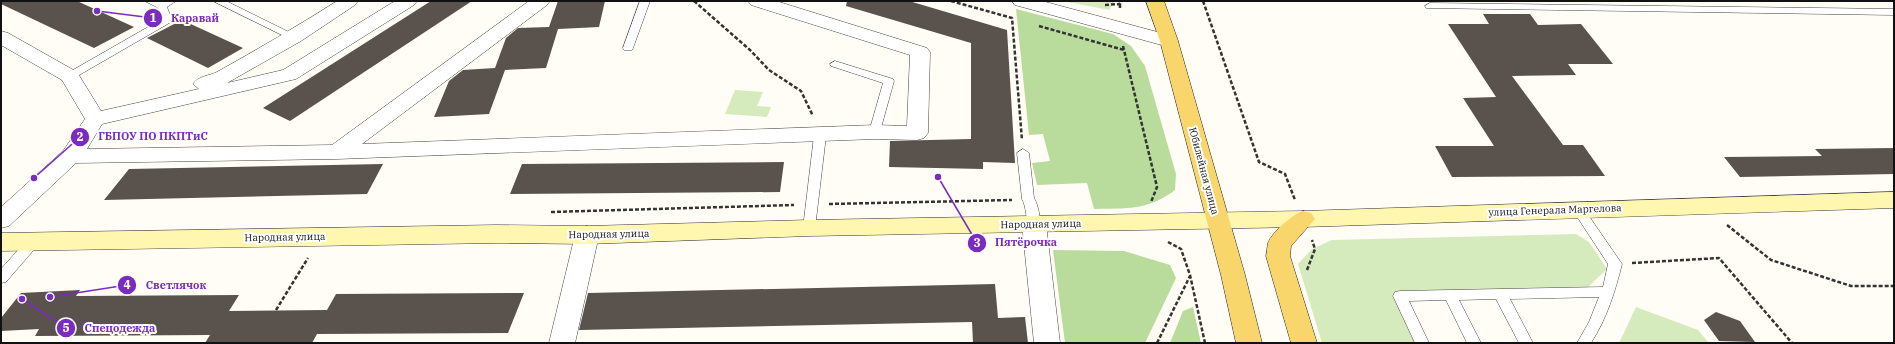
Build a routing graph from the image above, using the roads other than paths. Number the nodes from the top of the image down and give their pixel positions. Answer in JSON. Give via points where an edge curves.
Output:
{"nodes":[{"id":1,"x":150,"y":1,"type":"edge"},
{"id":2,"x":218,"y":1,"type":"edge"},
{"id":3,"x":349,"y":1,"type":"edge"},
{"id":4,"x":408,"y":1,"type":"edge"},
{"id":5,"x":540,"y":1,"type":"edge"},
{"id":6,"x":645,"y":1,"type":"edge"},
{"id":7,"x":757,"y":1,"type":"edge"},
{"id":8,"x":1021,"y":1,"type":"edge"},
{"id":9,"x":1155,"y":1,"type":"edge"},
{"id":10,"x":166,"y":3,"type":"edge"},
{"id":11,"x":1430,"y":6,"type":"dead end"},
{"id":12,"x":1894,"y":12,"type":"edge"},
{"id":13,"x":1,"y":37,"type":"edge"},
{"id":14,"x":294,"y":37,"type":"junction"},
{"id":15,"x":1169,"y":41,"type":"junction"},
{"id":16,"x":628,"y":48,"type":"dead end"},
{"id":17,"x":835,"y":64,"type":"dead end"},
{"id":18,"x":70,"y":76,"type":"junction"},
{"id":19,"x":95,"y":119,"type":"junction"},
{"id":20,"x":875,"y":132,"type":"junction"},
{"id":21,"x":820,"y":136,"type":"junction"},
{"id":22,"x":337,"y":152,"type":"junction"},
{"id":23,"x":1023,"y":153,"type":"road end"},
{"id":24,"x":71,"y":156,"type":"junction"},
{"id":25,"x":1894,"y":200,"type":"edge"},
{"id":26,"x":1578,"y":209,"type":"junction"},
{"id":27,"x":1303,"y":219,"type":"junction"},
{"id":28,"x":1,"y":220,"type":"edge"},
{"id":29,"x":1217,"y":221,"type":"junction"},
{"id":30,"x":1034,"y":224,"type":"junction"},
{"id":31,"x":809,"y":228,"type":"junction"},
{"id":32,"x":587,"y":235,"type":"junction"},
{"id":33,"x":1,"y":242,"type":"edge"},
{"id":34,"x":33,"y":242,"type":"junction"},
{"id":35,"x":1,"y":278,"type":"edge"},
{"id":36,"x":1609,"y":292,"type":"junction"},
{"id":37,"x":1500,"y":294,"type":"junction"},
{"id":38,"x":1450,"y":296,"type":"junction"},
{"id":39,"x":562,"y":343,"type":"edge"},
{"id":40,"x":1047,"y":343,"type":"edge"},
{"id":41,"x":1249,"y":343,"type":"edge"},
{"id":42,"x":1304,"y":343,"type":"edge"},
{"id":43,"x":1422,"y":343,"type":"edge"},
{"id":44,"x":1474,"y":343,"type":"edge"},
{"id":45,"x":1526,"y":343,"type":"edge"},
{"id":46,"x":1584,"y":343,"type":"edge"}],
"edges":[{"from":1,"to":10,"type":"lane"},
{"from":2,"to":14,"type":"lane"},
{"from":3,"to":14,"type":"street"},
{"from":4,"to":19,"type":"street","via":[[289,75]]},
{"from":5,"to":22,"type":"street"},
{"from":6,"to":16,"type":"lane"},
{"from":7,"to":20,"type":"street","via":[[920,52],[917,133]]},
{"from":8,"to":15,"type":"street"},
{"from":9,"to":15,"type":"main road","name":"Юбилейная улица"},
{"from":10,"to":18,"type":"lane","via":[[166,20]]},
{"from":11,"to":12,"type":"lane"},
{"from":13,"to":18,"type":"street"},
{"from":14,"to":19,"type":"street","via":[[219,79]]},
{"from":15,"to":29,"type":"main road","name":"Юбилейная улица"},
{"from":17,"to":20,"type":"lane","via":[[889,81]]},
{"from":18,"to":19,"type":"street"},
{"from":19,"to":24,"type":"street"},
{"from":20,"to":21,"type":"street"},
{"from":21,"to":22,"type":"street"},
{"from":21,"to":31,"type":"lane"},
{"from":22,"to":24,"type":"street"},
{"from":23,"to":30,"type":"lane","via":[[1028,199]]},
{"from":24,"to":28,"type":"street"},
{"from":25,"to":26,"type":"street","name":"улица Генерала Маргелова"},
{"from":26,"to":27,"type":"street","name":"улица Генерала Маргелова"},
{"from":26,"to":36,"type":"lane","via":[[1615,264]]},
{"from":27,"to":29,"type":"street","name":"улица Генерала Маргелова"},
{"from":27,"to":42,"type":"main road","via":[[1280,243],[1278,256]]},
{"from":29,"to":30,"type":"street","name":"Народная улица"},
{"from":29,"to":41,"type":"main road","name":"Юбилейная улица"},
{"from":30,"to":31,"type":"street","name":"Народная улица"},
{"from":30,"to":40,"type":"street"},
{"from":31,"to":32,"type":"street","name":"Народная улица"},
{"from":32,"to":34,"type":"street","name":"Народная улица","via":[[497,234]]},
{"from":32,"to":39,"type":"street"},
{"from":33,"to":34,"type":"street","name":"Народная улица"},
{"from":34,"to":35,"type":"lane"},
{"from":36,"to":37,"type":"lane"},
{"from":36,"to":46,"type":"lane","via":[[1598,322]]},
{"from":37,"to":38,"type":"lane"},
{"from":37,"to":45,"type":"lane"},
{"from":38,"to":43,"type":"lane","via":[[1400,296]]},
{"from":38,"to":44,"type":"lane"}]}
